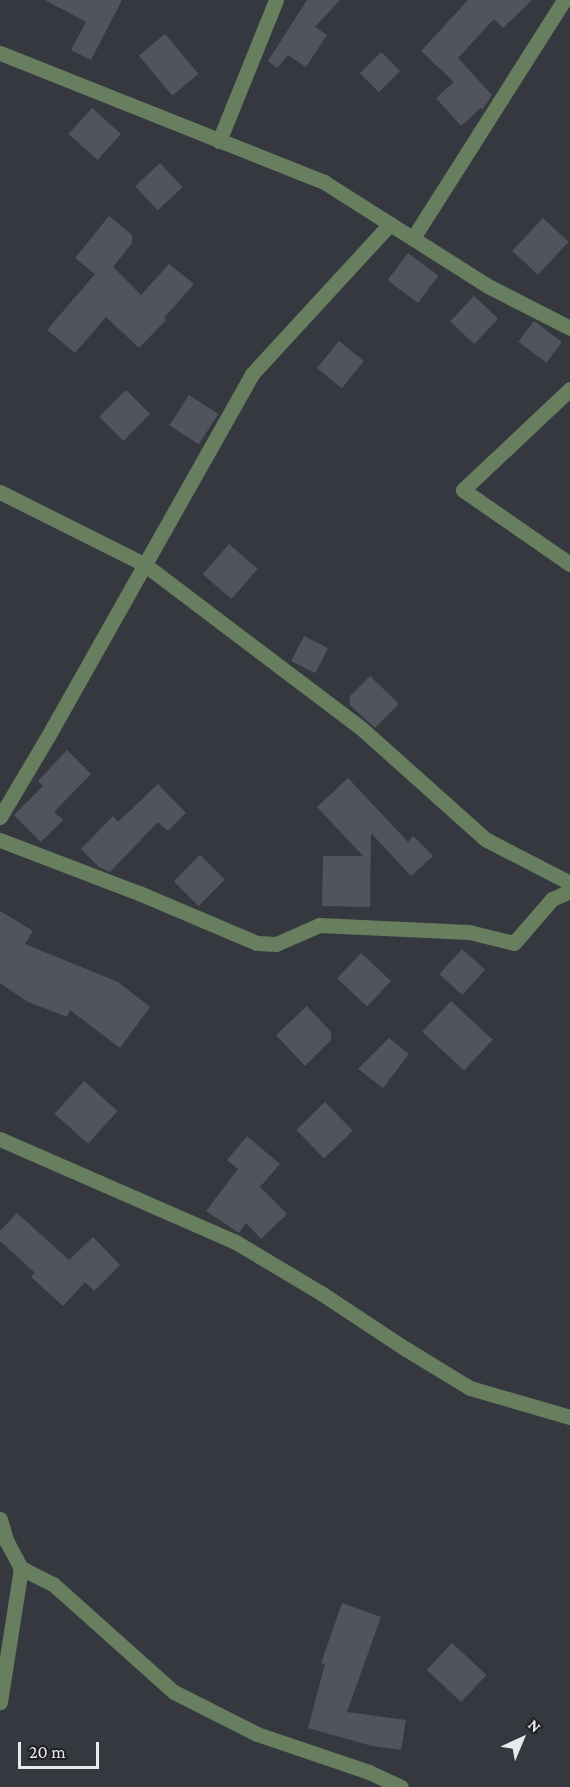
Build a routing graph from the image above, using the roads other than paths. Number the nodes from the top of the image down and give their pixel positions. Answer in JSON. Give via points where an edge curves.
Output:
{"nodes":[{"id":1,"x":276,"y":0,"type":"edge"},
{"id":2,"x":564,"y":0,"type":"edge"},
{"id":3,"x":0,"y":53,"type":"edge"},
{"id":4,"x":219,"y":141,"type":"junction"},
{"id":5,"x":390,"y":224,"type":"junction"},
{"id":6,"x":412,"y":238,"type":"junction"},
{"id":7,"x":570,"y":328,"type":"edge"},
{"id":8,"x":570,"y":389,"type":"edge"},
{"id":9,"x":0,"y":492,"type":"edge"},
{"id":10,"x":144,"y":564,"type":"junction"},
{"id":11,"x":570,"y":564,"type":"edge"},
{"id":12,"x":0,"y":817,"type":"edge"},
{"id":13,"x":0,"y":840,"type":"edge"},
{"id":14,"x":570,"y":883,"type":"edge"},
{"id":15,"x":570,"y":891,"type":"edge"},
{"id":16,"x":0,"y":1139,"type":"edge"},
{"id":17,"x":570,"y":1417,"type":"edge"},
{"id":18,"x":0,"y":1519,"type":"edge"},
{"id":19,"x":3,"y":1539,"type":"edge"},
{"id":20,"x":21,"y":1568,"type":"junction"},
{"id":21,"x":0,"y":1702,"type":"edge"},
{"id":22,"x":400,"y":1787,"type":"edge"}],
"edges":[{"from":1,"to":4,"type":"street"},
{"from":2,"to":6,"type":"street"},
{"from":3,"to":4,"type":"street"},
{"from":4,"to":5,"type":"street","via":[[324,182]]},
{"from":5,"to":6,"type":"street"},
{"from":5,"to":10,"type":"street","via":[[252,374]]},
{"from":6,"to":7,"type":"street","via":[[488,286]]},
{"from":8,"to":11,"type":"street","via":[[463,490]]},
{"from":9,"to":10,"type":"street"},
{"from":10,"to":12,"type":"street"},
{"from":10,"to":14,"type":"street","via":[[361,728],[485,839]]},
{"from":13,"to":15,"type":"street","via":[[140,892],[257,943],[276,944],[319,924],[469,932],[514,943],[552,899]]},
{"from":16,"to":17,"type":"street","via":[[234,1241],[470,1388]]},
{"from":18,"to":19,"type":"street"},
{"from":19,"to":20,"type":"street"},
{"from":20,"to":21,"type":"street"},
{"from":20,"to":22,"type":"street","via":[[53,1584],[174,1692],[257,1734],[369,1772]]}]}
